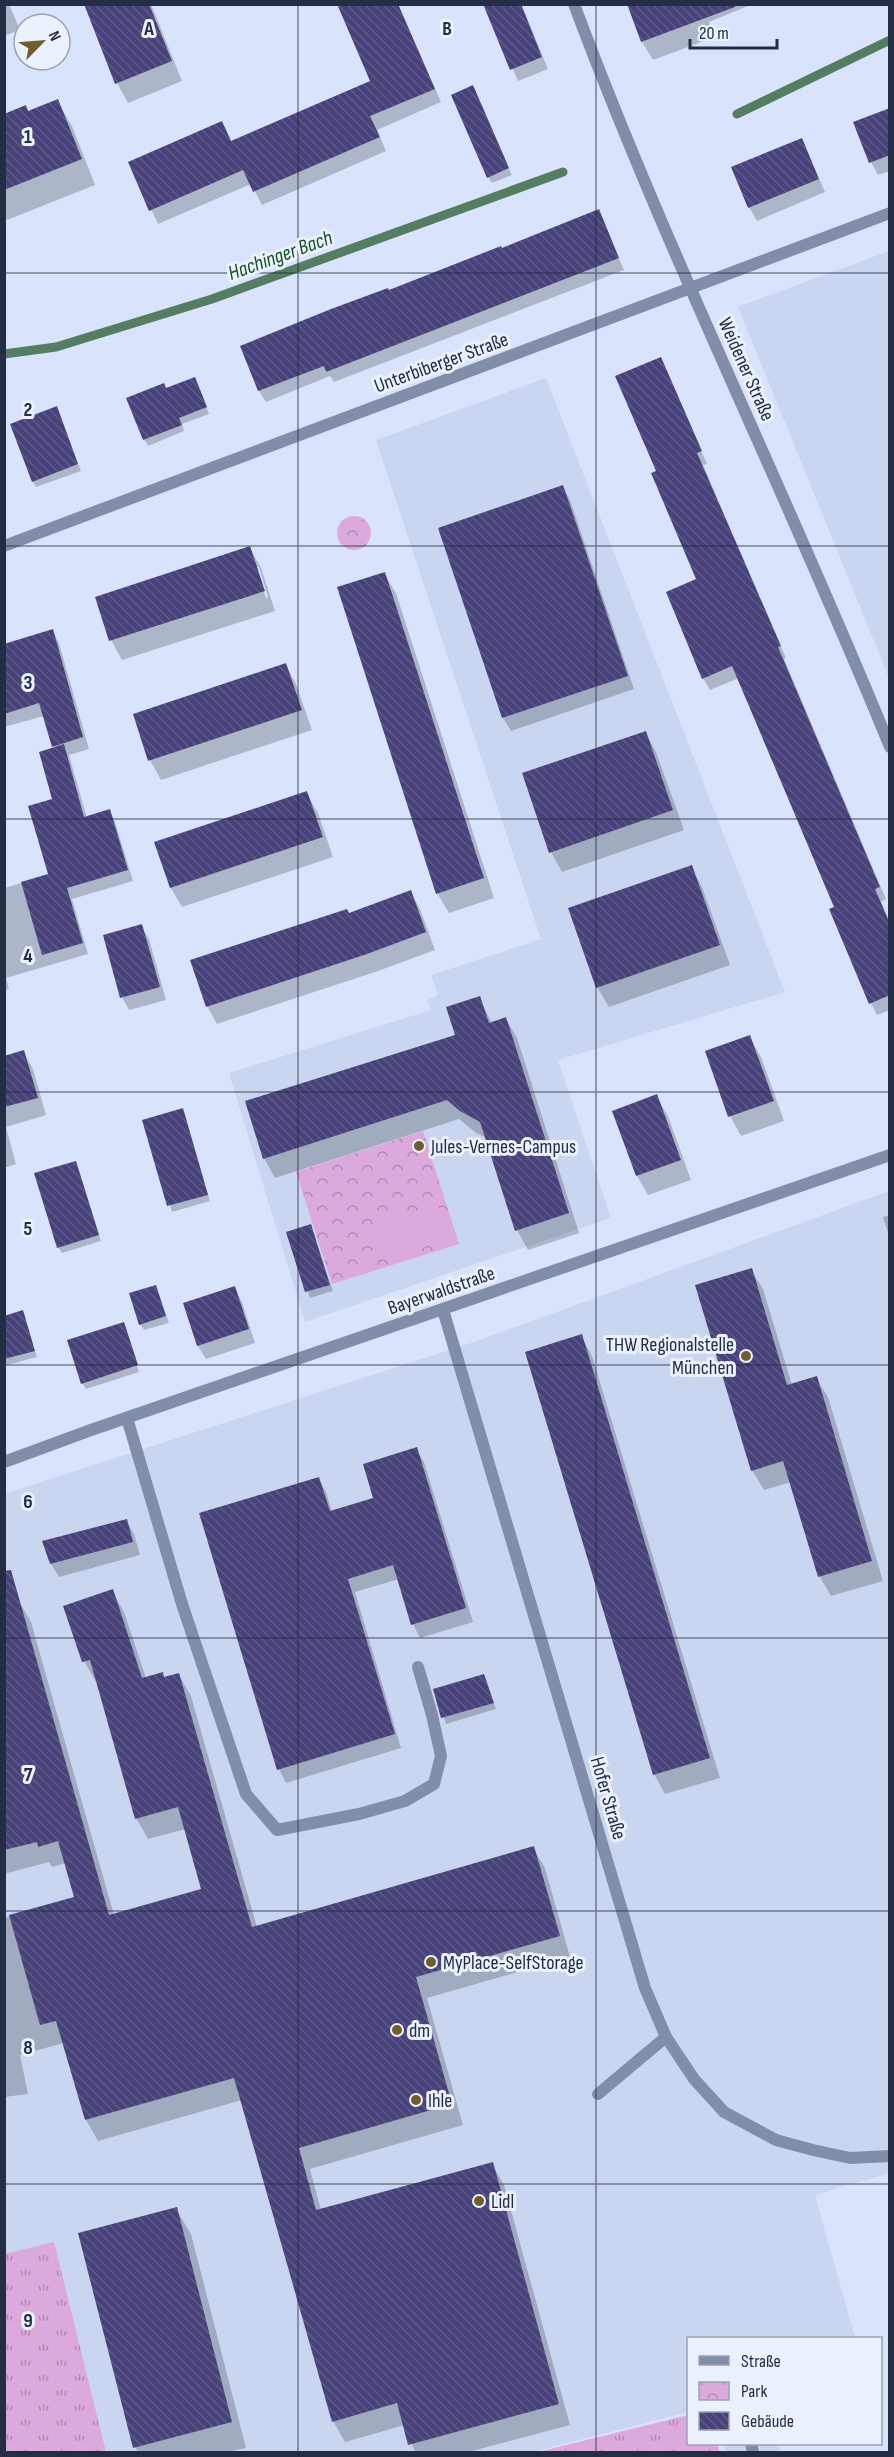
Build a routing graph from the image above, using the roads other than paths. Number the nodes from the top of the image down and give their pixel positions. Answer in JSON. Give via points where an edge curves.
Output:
{"nodes":[{"id":1,"x":574,"y":4,"type":"edge"},
{"id":2,"x":890,"y":213,"type":"edge"},
{"id":3,"x":691,"y":289,"type":"junction"},
{"id":4,"x":4,"y":546,"type":"edge"},
{"id":5,"x":890,"y":747,"type":"edge"},
{"id":6,"x":890,"y":1155,"type":"edge"},
{"id":7,"x":443,"y":1310,"type":"junction"},
{"id":8,"x":127,"y":1418,"type":"junction"},
{"id":9,"x":4,"y":1462,"type":"edge"},
{"id":10,"x":417,"y":1667,"type":"dead end"},
{"id":11,"x":666,"y":2037,"type":"junction"},
{"id":12,"x":598,"y":2094,"type":"dead end"},
{"id":13,"x":890,"y":2156,"type":"edge"}],
"edges":[{"from":1,"to":3,"type":"street","name":"Weidener Straße","via":[[604,86]]},
{"from":2,"to":3,"type":"street","name":"Unterbiberger Straße"},
{"from":3,"to":4,"type":"street","name":"Unterbiberger Straße"},
{"from":3,"to":5,"type":"street","name":"Weidener Straße"},
{"from":6,"to":7,"type":"street","name":"Bayerwaldstraße"},
{"from":7,"to":8,"type":"street","name":"Bayerwaldstraße"},
{"from":7,"to":11,"type":"street","name":"Hofer Straße","via":[[638,1966]]},
{"from":8,"to":9,"type":"street","name":"Bayerwaldstraße"},
{"from":8,"to":10,"type":"street","via":[[182,1604],[246,1794],[277,1830],[359,1814],[405,1800],[435,1784],[441,1756]]},
{"from":11,"to":12,"type":"street"},
{"from":11,"to":13,"type":"street","name":"Hofer Straße","via":[[694,2079],[724,2112],[776,2140],[849,2157]]}]}
